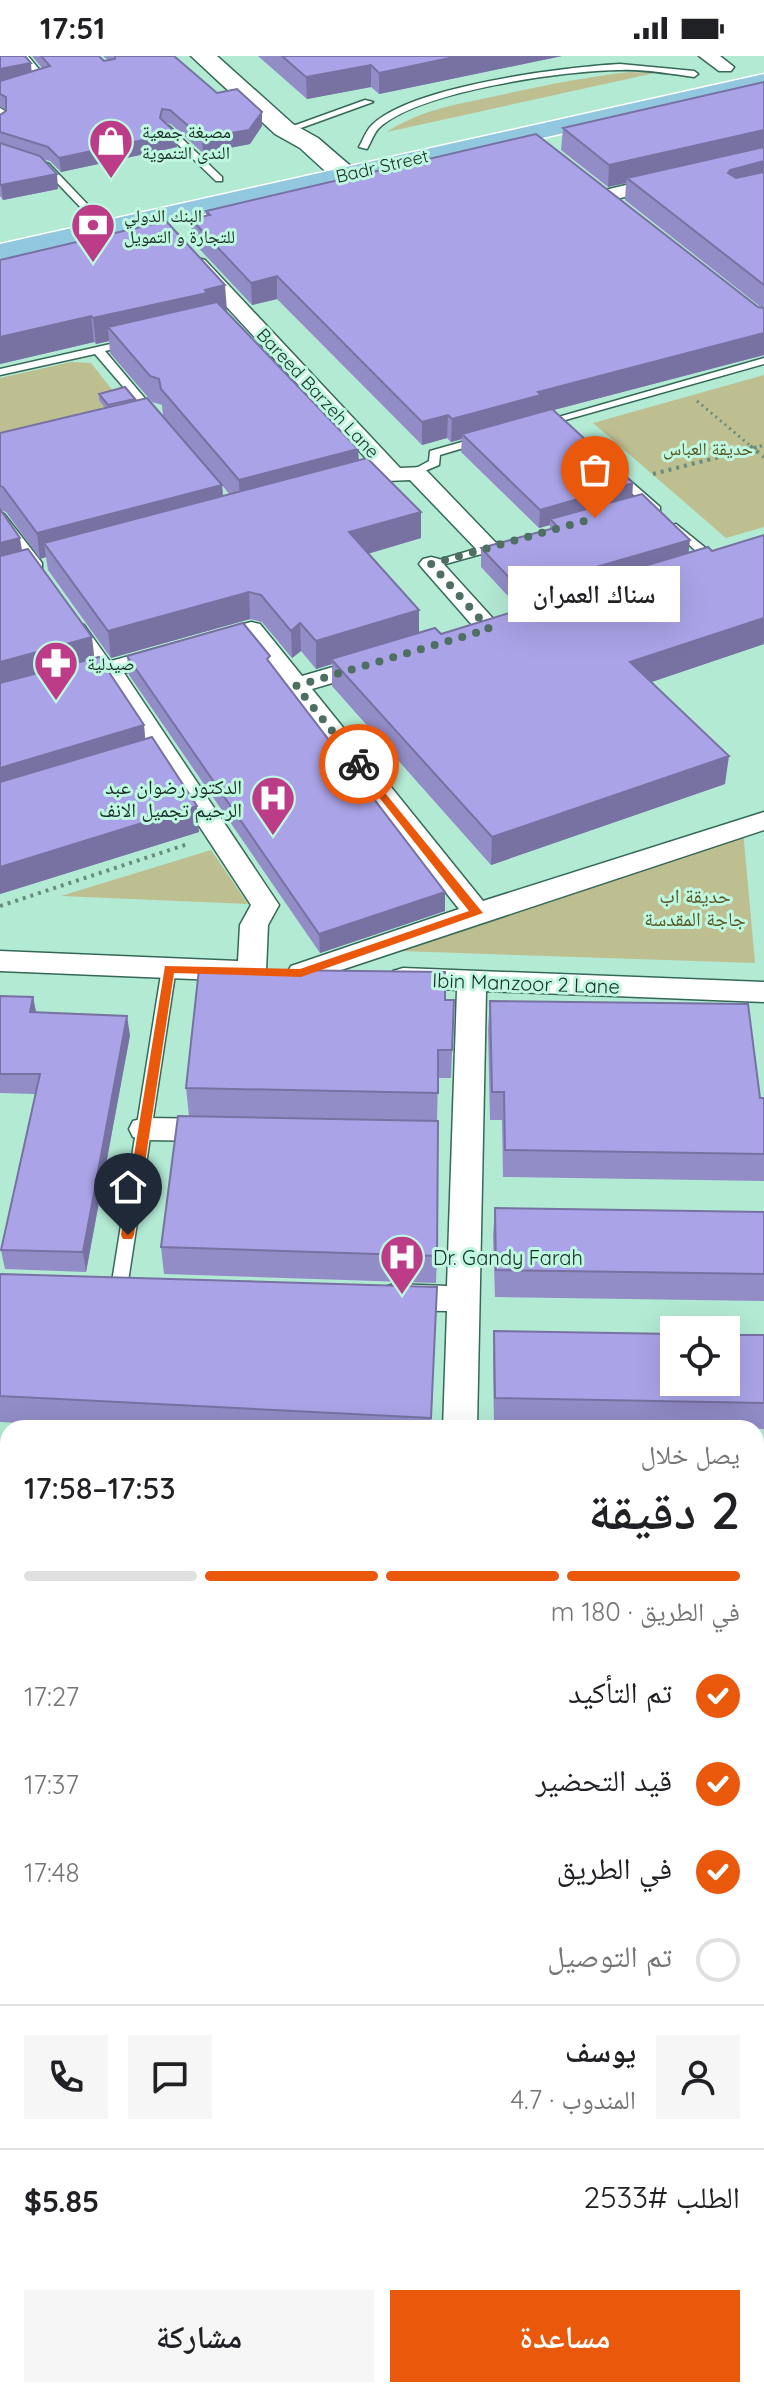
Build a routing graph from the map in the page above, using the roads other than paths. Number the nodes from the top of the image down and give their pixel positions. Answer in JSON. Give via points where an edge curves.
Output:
{"nodes":[{"id":1,"x":23,"y":56,"type":"edge"},
{"id":2,"x":203,"y":56,"type":"edge"},
{"id":3,"x":223,"y":56,"type":"edge"},
{"id":4,"x":592,"y":56,"type":"edge"},
{"id":5,"x":606,"y":56,"type":"edge"},
{"id":6,"x":764,"y":58,"type":"edge"},
{"id":7,"x":709,"y":66,"type":"edge"},
{"id":8,"x":764,"y":81,"type":"edge"},
{"id":9,"x":0,"y":89,"type":"edge"},
{"id":10,"x":368,"y":102,"type":"dead end"},
{"id":11,"x":0,"y":111,"type":"edge"},
{"id":12,"x":0,"y":125,"type":"edge"},
{"id":13,"x":166,"y":128,"type":"edge"},
{"id":14,"x":525,"y":134,"type":"junction"},
{"id":15,"x":310,"y":142,"type":"junction"},
{"id":16,"x":0,"y":150,"type":"edge"},
{"id":17,"x":548,"y":152,"type":"edge"},
{"id":18,"x":345,"y":175,"type":"junction"},
{"id":19,"x":691,"y":176,"type":"edge"},
{"id":20,"x":219,"y":179,"type":"junction"},
{"id":21,"x":87,"y":209,"type":"junction"},
{"id":22,"x":622,"y":210,"type":"edge"},
{"id":23,"x":0,"y":228,"type":"edge"},
{"id":24,"x":185,"y":249,"type":"edge"},
{"id":25,"x":0,"y":252,"type":"edge"},
{"id":26,"x":143,"y":340,"type":"edge"},
{"id":27,"x":98,"y":350,"type":"junction"},
{"id":28,"x":764,"y":361,"type":"edge"},
{"id":29,"x":0,"y":372,"type":"edge"},
{"id":30,"x":155,"y":417,"type":"joint"},
{"id":31,"x":121,"y":419,"type":"edge"},
{"id":32,"x":556,"y":419,"type":"junction"},
{"id":33,"x":525,"y":428,"type":"edge"},
{"id":34,"x":567,"y":430,"type":"edge"},
{"id":35,"x":495,"y":436,"type":"edge"},
{"id":36,"x":602,"y":461,"type":"edge"},
{"id":37,"x":415,"y":472,"type":"junction"},
{"id":38,"x":649,"y":503,"type":"junction"},
{"id":39,"x":634,"y":507,"type":"edge"},
{"id":40,"x":0,"y":516,"type":"edge"},
{"id":41,"x":518,"y":540,"type":"edge"},
{"id":42,"x":489,"y":549,"type":"junction"},
{"id":43,"x":739,"y":554,"type":"edge"},
{"id":44,"x":714,"y":561,"type":"junction"},
{"id":45,"x":54,"y":562,"type":"edge"},
{"id":46,"x":431,"y":564,"type":"joint"},
{"id":47,"x":32,"y":568,"type":"junction"},
{"id":48,"x":684,"y":570,"type":"edge"},
{"id":49,"x":47,"y":579,"type":"edge"},
{"id":50,"x":74,"y":618,"type":"edge"},
{"id":51,"x":519,"y":620,"type":"edge"},
{"id":52,"x":489,"y":629,"type":"junction"},
{"id":53,"x":459,"y":637,"type":"edge"},
{"id":54,"x":400,"y":655,"type":"edge"},
{"id":55,"x":109,"y":669,"type":"junction"},
{"id":56,"x":296,"y":686,"type":"junction"},
{"id":57,"x":0,"y":700,"type":"edge"},
{"id":58,"x":764,"y":821,"type":"edge"},
{"id":59,"x":477,"y":913,"type":"junction"},
{"id":60,"x":0,"y":961,"type":"edge"},
{"id":61,"x":169,"y":968,"type":"junction"},
{"id":62,"x":252,"y":971,"type":"junction"},
{"id":63,"x":301,"y":973,"type":"junction"},
{"id":64,"x":472,"y":981,"type":"junction"},
{"id":65,"x":764,"y":992,"type":"edge"},
{"id":66,"x":144,"y":1129,"type":"junction"},
{"id":67,"x":252,"y":1131,"type":"edge"},
{"id":68,"x":120,"y":1288,"type":"edge"},
{"id":69,"x":369,"y":1296,"type":"edge"},
{"id":70,"x":463,"y":1299,"type":"junction"},
{"id":71,"x":460,"y":1420,"type":"edge"}],
"edges":[{"from":1,"to":9,"type":"lane","via":[[44,80]]},
{"from":2,"to":15,"type":"main road","via":[[291,134]]},
{"from":3,"to":15,"type":"main road"},
{"from":4,"to":5,"type":"lane"},
{"from":6,"to":7,"type":"main road","name":"Badr Street"},
{"from":7,"to":15,"type":"main road","name":"Badr Street","via":[[364,147]]},
{"from":8,"to":14,"type":"main road","name":"Badr Street"},
{"from":10,"to":15,"type":"lane"},
{"from":11,"to":12,"type":"lane"},
{"from":13,"to":20,"type":"lane"},
{"from":14,"to":17,"type":"street"},
{"from":14,"to":18,"type":"main road","name":"Badr Street"},
{"from":15,"to":18,"type":"main road"},
{"from":15,"to":20,"type":"main road","name":"Badr Street"},
{"from":16,"to":21,"type":"lane","via":[[46,166]]},
{"from":18,"to":25,"type":"main road","name":"Badr Street","via":[[162,224]]},
{"from":19,"to":22,"type":"street","via":[[598,192]]},
{"from":20,"to":21,"type":"main road","name":"Badr Street"},
{"from":21,"to":23,"type":"main road","name":"Badr Street"},
{"from":24,"to":37,"type":"street","name":"Bareed Barzeh Lane","via":[[239,318],[385,475]]},
{"from":26,"to":27,"type":"lane"},
{"from":27,"to":29,"type":"lane"},
{"from":27,"to":30,"type":"lane"},
{"from":28,"to":32,"type":"lane"},
{"from":30,"to":31,"type":"street"},
{"from":32,"to":33,"type":"lane"},
{"from":32,"to":34,"type":"lane"},
{"from":35,"to":37,"type":"lane","via":[[434,453],[435,463]]},
{"from":36,"to":38,"type":"lane"},
{"from":37,"to":42,"type":"street"},
{"from":38,"to":39,"type":"lane"},
{"from":38,"to":44,"type":"lane"},
{"from":40,"to":47,"type":"lane"},
{"from":41,"to":42,"type":"lane"},
{"from":42,"to":46,"type":"lane"},
{"from":43,"to":44,"type":"street"},
{"from":44,"to":48,"type":"street"},
{"from":45,"to":47,"type":"lane"},
{"from":46,"to":52,"type":"street"},
{"from":47,"to":49,"type":"lane"},
{"from":50,"to":55,"type":"lane"},
{"from":51,"to":52,"type":"street"},
{"from":52,"to":53,"type":"street"},
{"from":54,"to":56,"type":"street"},
{"from":55,"to":56,"type":"street","via":[[251,629]]},
{"from":55,"to":57,"type":"street"},
{"from":55,"to":62,"type":"street","via":[[157,754],[265,905],[254,925]]},
{"from":56,"to":59,"type":"street"},
{"from":58,"to":59,"type":"street"},
{"from":59,"to":63,"type":"street"},
{"from":60,"to":61,"type":"street","name":"Ibin Manzoor 2 Lane"},
{"from":61,"to":62,"type":"street","name":"Ibin Manzoor 2 Lane"},
{"from":61,"to":66,"type":"lane"},
{"from":62,"to":63,"type":"street","name":"Ibin Manzoor 2 Lane"},
{"from":63,"to":64,"type":"street","name":"Ibin Manzoor 2 Lane"},
{"from":64,"to":65,"type":"street","name":"Ibin Manzoor 2 Lane"},
{"from":64,"to":70,"type":"street","via":[[452,1135]]},
{"from":66,"to":67,"type":"street"},
{"from":66,"to":68,"type":"lane"},
{"from":69,"to":70,"type":"street"},
{"from":70,"to":71,"type":"street"}]}
